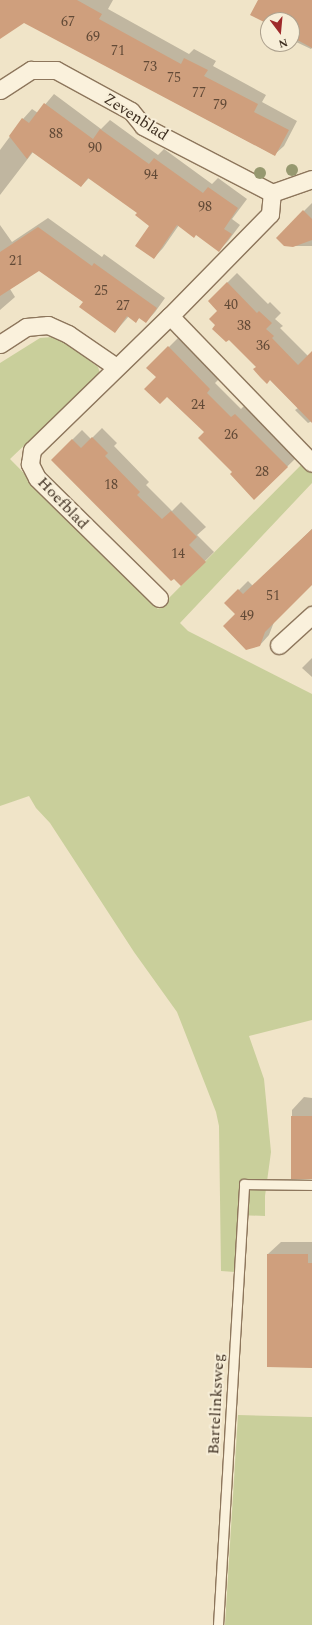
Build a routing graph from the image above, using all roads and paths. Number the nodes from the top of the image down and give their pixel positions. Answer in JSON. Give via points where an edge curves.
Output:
{"nodes":[{"id":1,"x":0,"y":90,"type":"edge"},
{"id":2,"x":312,"y":179,"type":"edge"},
{"id":3,"x":272,"y":193,"type":"junction"},
{"id":4,"x":170,"y":316,"type":"junction"},
{"id":5,"x":0,"y":344,"type":"edge"},
{"id":6,"x":116,"y":367,"type":"junction"},
{"id":7,"x":312,"y":463,"type":"edge"},
{"id":8,"x":159,"y":598,"type":"dead end"},
{"id":9,"x":312,"y":615,"type":"edge"},
{"id":10,"x":279,"y":645,"type":"dead end"},
{"id":11,"x":312,"y":1185,"type":"edge"},
{"id":12,"x":218,"y":1625,"type":"edge"}],
"edges":[{"from":1,"to":3,"type":"street","name":"Zevenblad","via":[[31,70],[56,70],[132,111],[143,126]]},
{"from":2,"to":3,"type":"street"},
{"from":3,"to":4,"type":"street","name":"Hoefblad","via":[[270,214]]},
{"from":4,"to":6,"type":"street","name":"Hoefblad"},
{"from":4,"to":7,"type":"street"},
{"from":5,"to":6,"type":"street","via":[[26,327],[48,325],[68,334]]},
{"from":6,"to":8,"type":"street","name":"Hoefblad","via":[[32,450],[30,464],[37,478]]},
{"from":9,"to":10,"type":"street"},
{"from":11,"to":12,"type":"lane","name":"Bartelinksweg","via":[[244,1184]]}]}
